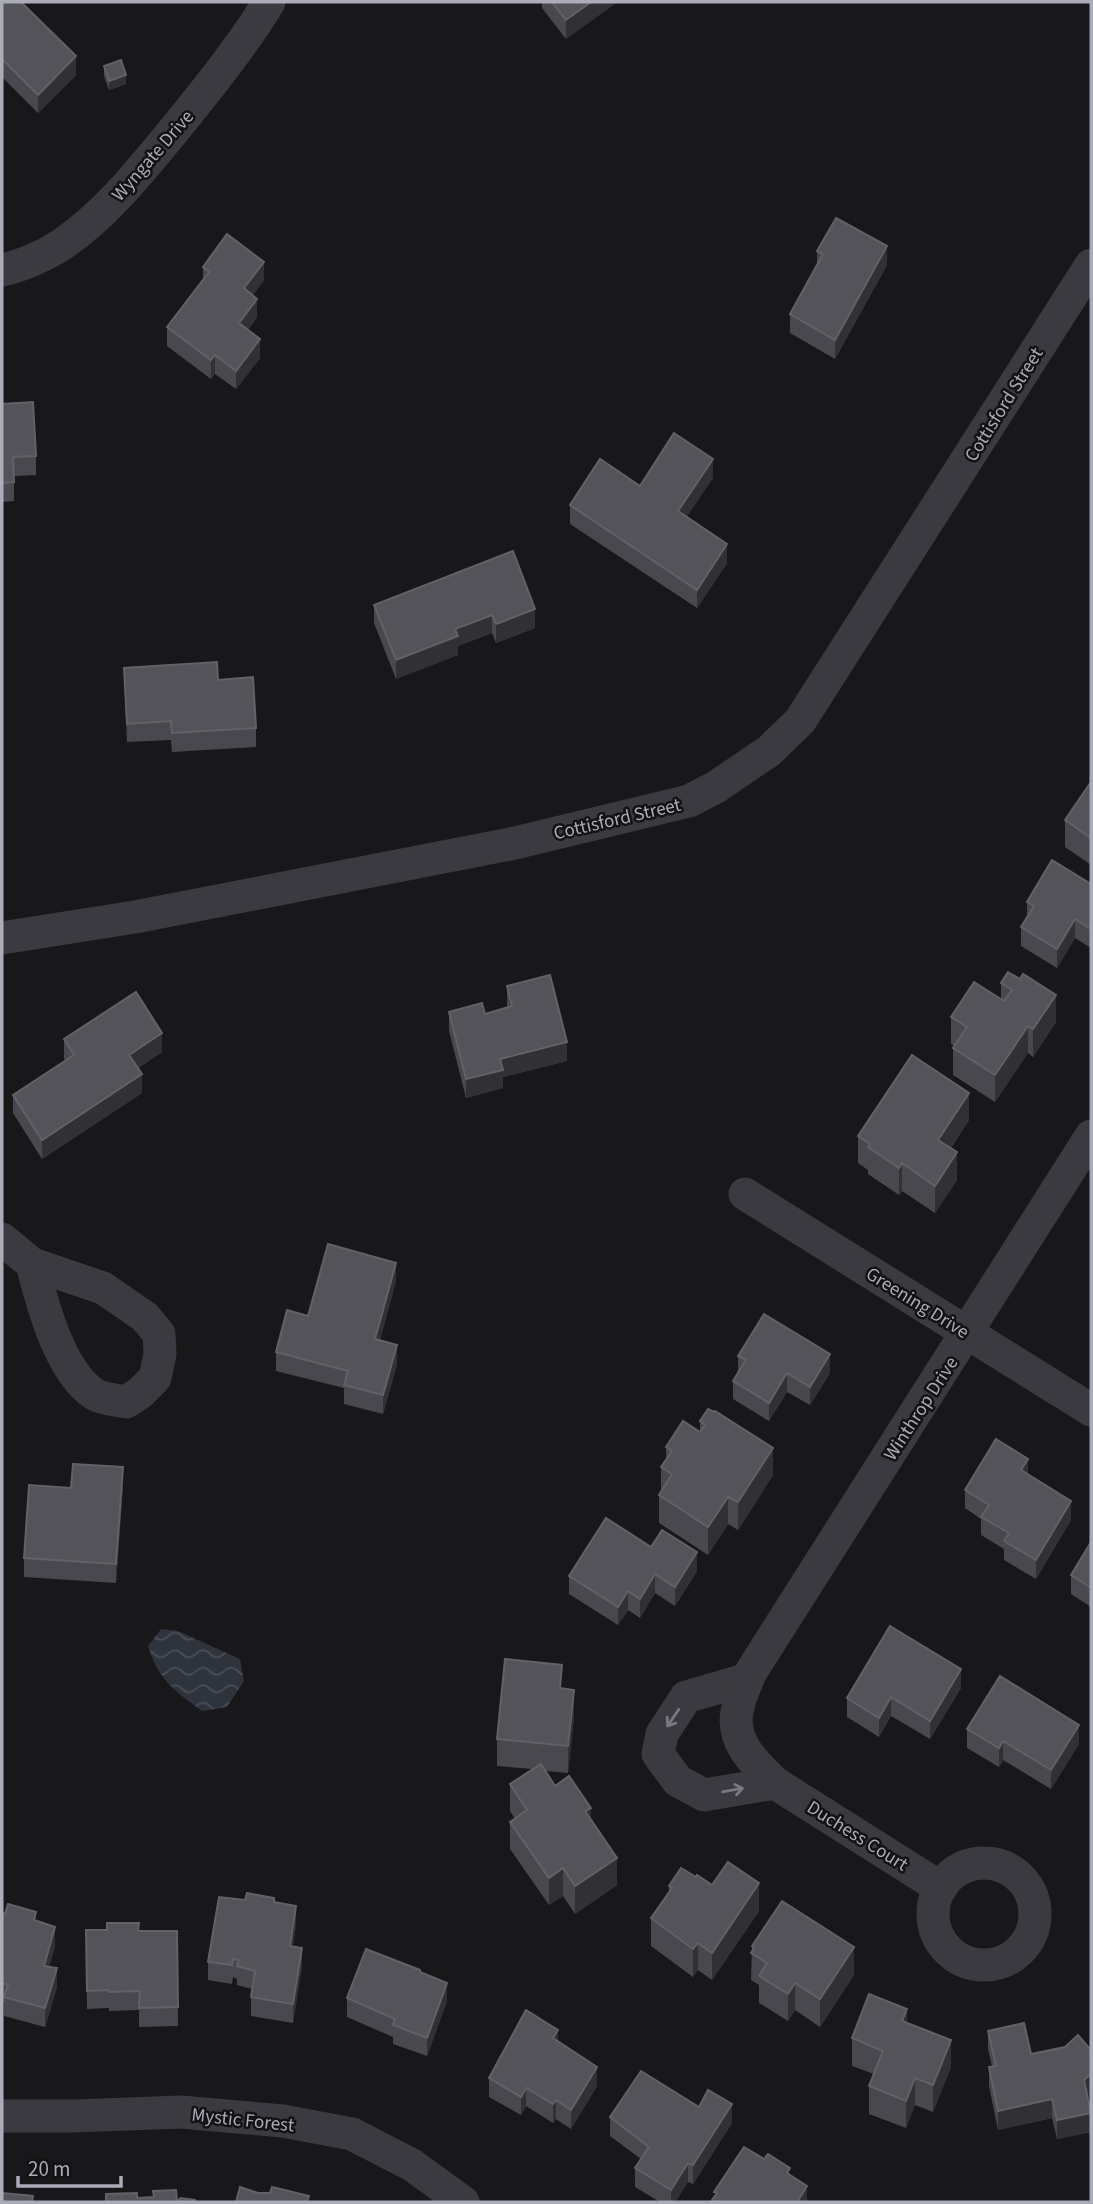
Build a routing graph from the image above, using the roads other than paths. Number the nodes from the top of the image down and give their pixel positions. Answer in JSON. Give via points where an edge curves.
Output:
{"nodes":[{"id":1,"x":269,"y":2,"type":"edge"},
{"id":2,"x":1091,"y":265,"type":"edge"},
{"id":3,"x":2,"y":270,"type":"edge"},
{"id":4,"x":2,"y":939,"type":"edge"},
{"id":5,"x":1091,"y":1136,"type":"edge"},
{"id":6,"x":745,"y":1194,"type":"dead end"},
{"id":7,"x":2,"y":1239,"type":"edge"},
{"id":8,"x":32,"y":1264,"type":"dead end"},
{"id":9,"x":968,"y":1333,"type":"junction"},
{"id":10,"x":1091,"y":1410,"type":"edge"},
{"id":11,"x":748,"y":1679,"type":"junction"},
{"id":12,"x":738,"y":1740,"type":"joint"},
{"id":13,"x":775,"y":1783,"type":"junction"},
{"id":14,"x":941,"y":1888,"type":"dead end"},
{"id":15,"x":2,"y":2116,"type":"edge"},
{"id":16,"x":458,"y":2201,"type":"edge"}],
"edges":[{"from":1,"to":3,"type":"street","name":"Wyngate Drive","via":[[208,89],[97,217],[60,246]]},
{"from":2,"to":4,"type":"street","name":"Cottisford Street","via":[[800,720],[769,751],[716,787],[689,801],[515,842]]},
{"from":5,"to":9,"type":"street","name":"Winthrop Drive"},
{"from":6,"to":9,"type":"street","name":"Greening Drive"},
{"from":7,"to":8,"type":"street"},
{"from":9,"to":10,"type":"street","name":"Greening Drive"},
{"from":9,"to":11,"type":"street","name":"Winthrop Drive"},
{"from":11,"to":12,"type":"street","name":"Winthrop Drive","via":[[737,1709]]},
{"from":11,"to":13,"type":"street","one_way":true,"via":[[686,1697],[662,1734],[658,1754],[678,1781],[704,1795]]},
{"from":12,"to":13,"type":"street","name":"Duchess Court","via":[[753,1763]]},
{"from":13,"to":14,"type":"street","name":"Duchess Court"},
{"from":15,"to":16,"type":"street","name":"Mystic Forest","via":[[181,2112],[283,2121],[352,2134],[412,2165]]}]}
